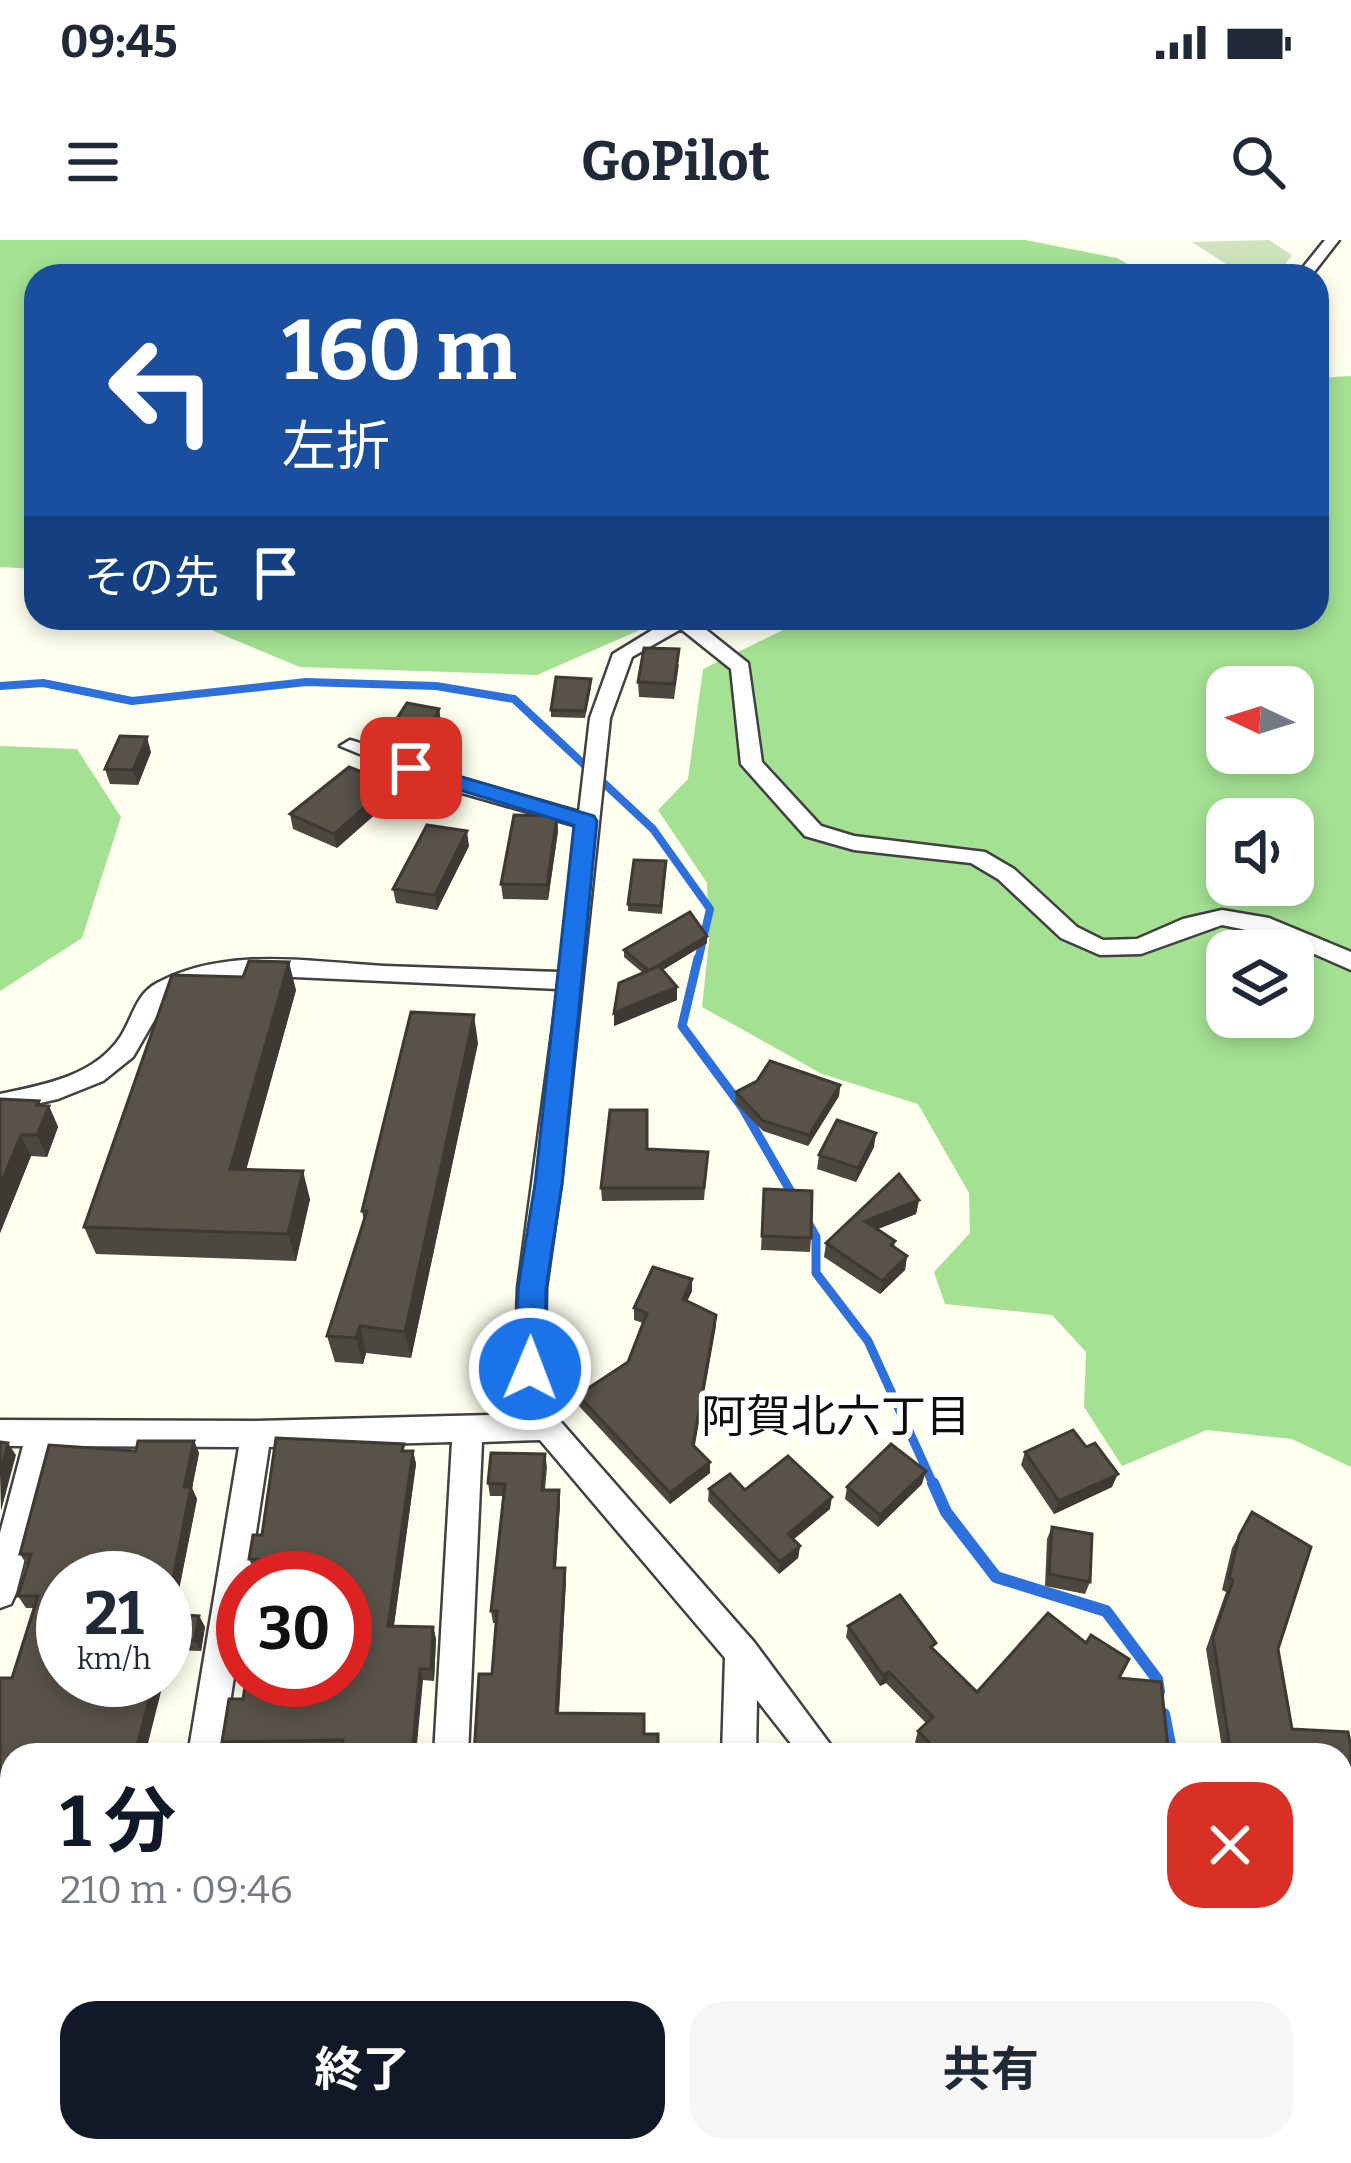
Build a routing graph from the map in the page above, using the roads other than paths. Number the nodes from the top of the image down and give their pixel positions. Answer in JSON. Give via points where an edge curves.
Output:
{"nodes":[{"id":1,"x":1332,"y":240,"type":"edge"},
{"id":2,"x":1313,"y":264,"type":"edge"},
{"id":3,"x":670,"y":630,"type":"edge"},
{"id":4,"x":703,"y":630,"type":"edge"},
{"id":5,"x":350,"y":746,"type":"dead end"},
{"id":6,"x":586,"y":821,"type":"junction"},
{"id":7,"x":1351,"y":962,"type":"edge"},
{"id":8,"x":568,"y":981,"type":"junction"},
{"id":9,"x":0,"y":1103,"type":"edge"},
{"id":10,"x":547,"y":1427,"type":"junction"},
{"id":11,"x":468,"y":1429,"type":"junction"},
{"id":12,"x":0,"y":1433,"type":"edge"},
{"id":13,"x":42,"y":1433,"type":"junction"},
{"id":14,"x":256,"y":1434,"type":"junction"},
{"id":15,"x":0,"y":1593,"type":"edge"},
{"id":16,"x":742,"y":1653,"type":"junction"},
{"id":17,"x":207,"y":1743,"type":"edge"},
{"id":18,"x":452,"y":1743,"type":"edge"},
{"id":19,"x":739,"y":1743,"type":"edge"},
{"id":20,"x":812,"y":1743,"type":"edge"}],
"edges":[{"from":1,"to":2,"type":"street"},
{"from":3,"to":6,"type":"street","via":[[623,654],[600,718]]},
{"from":4,"to":7,"type":"street","via":[[740,667],[752,764],[812,830],[989,861],[1054,922],[1101,948],[1149,946],[1205,920],[1251,920]]},
{"from":5,"to":6,"type":"street"},
{"from":6,"to":8,"type":"street"},
{"from":8,"to":9,"type":"street","via":[[278,968],[214,973],[161,991],[110,1067]]},
{"from":8,"to":10,"type":"street","via":[[532,1288],[530,1369]]},
{"from":10,"to":11,"type":"street"},
{"from":10,"to":16,"type":"street"},
{"from":11,"to":14,"type":"street"},
{"from":11,"to":18,"type":"street"},
{"from":12,"to":13,"type":"street"},
{"from":13,"to":14,"type":"street"},
{"from":13,"to":15,"type":"street"},
{"from":14,"to":17,"type":"street"},
{"from":16,"to":19,"type":"street"},
{"from":16,"to":20,"type":"street"}]}
